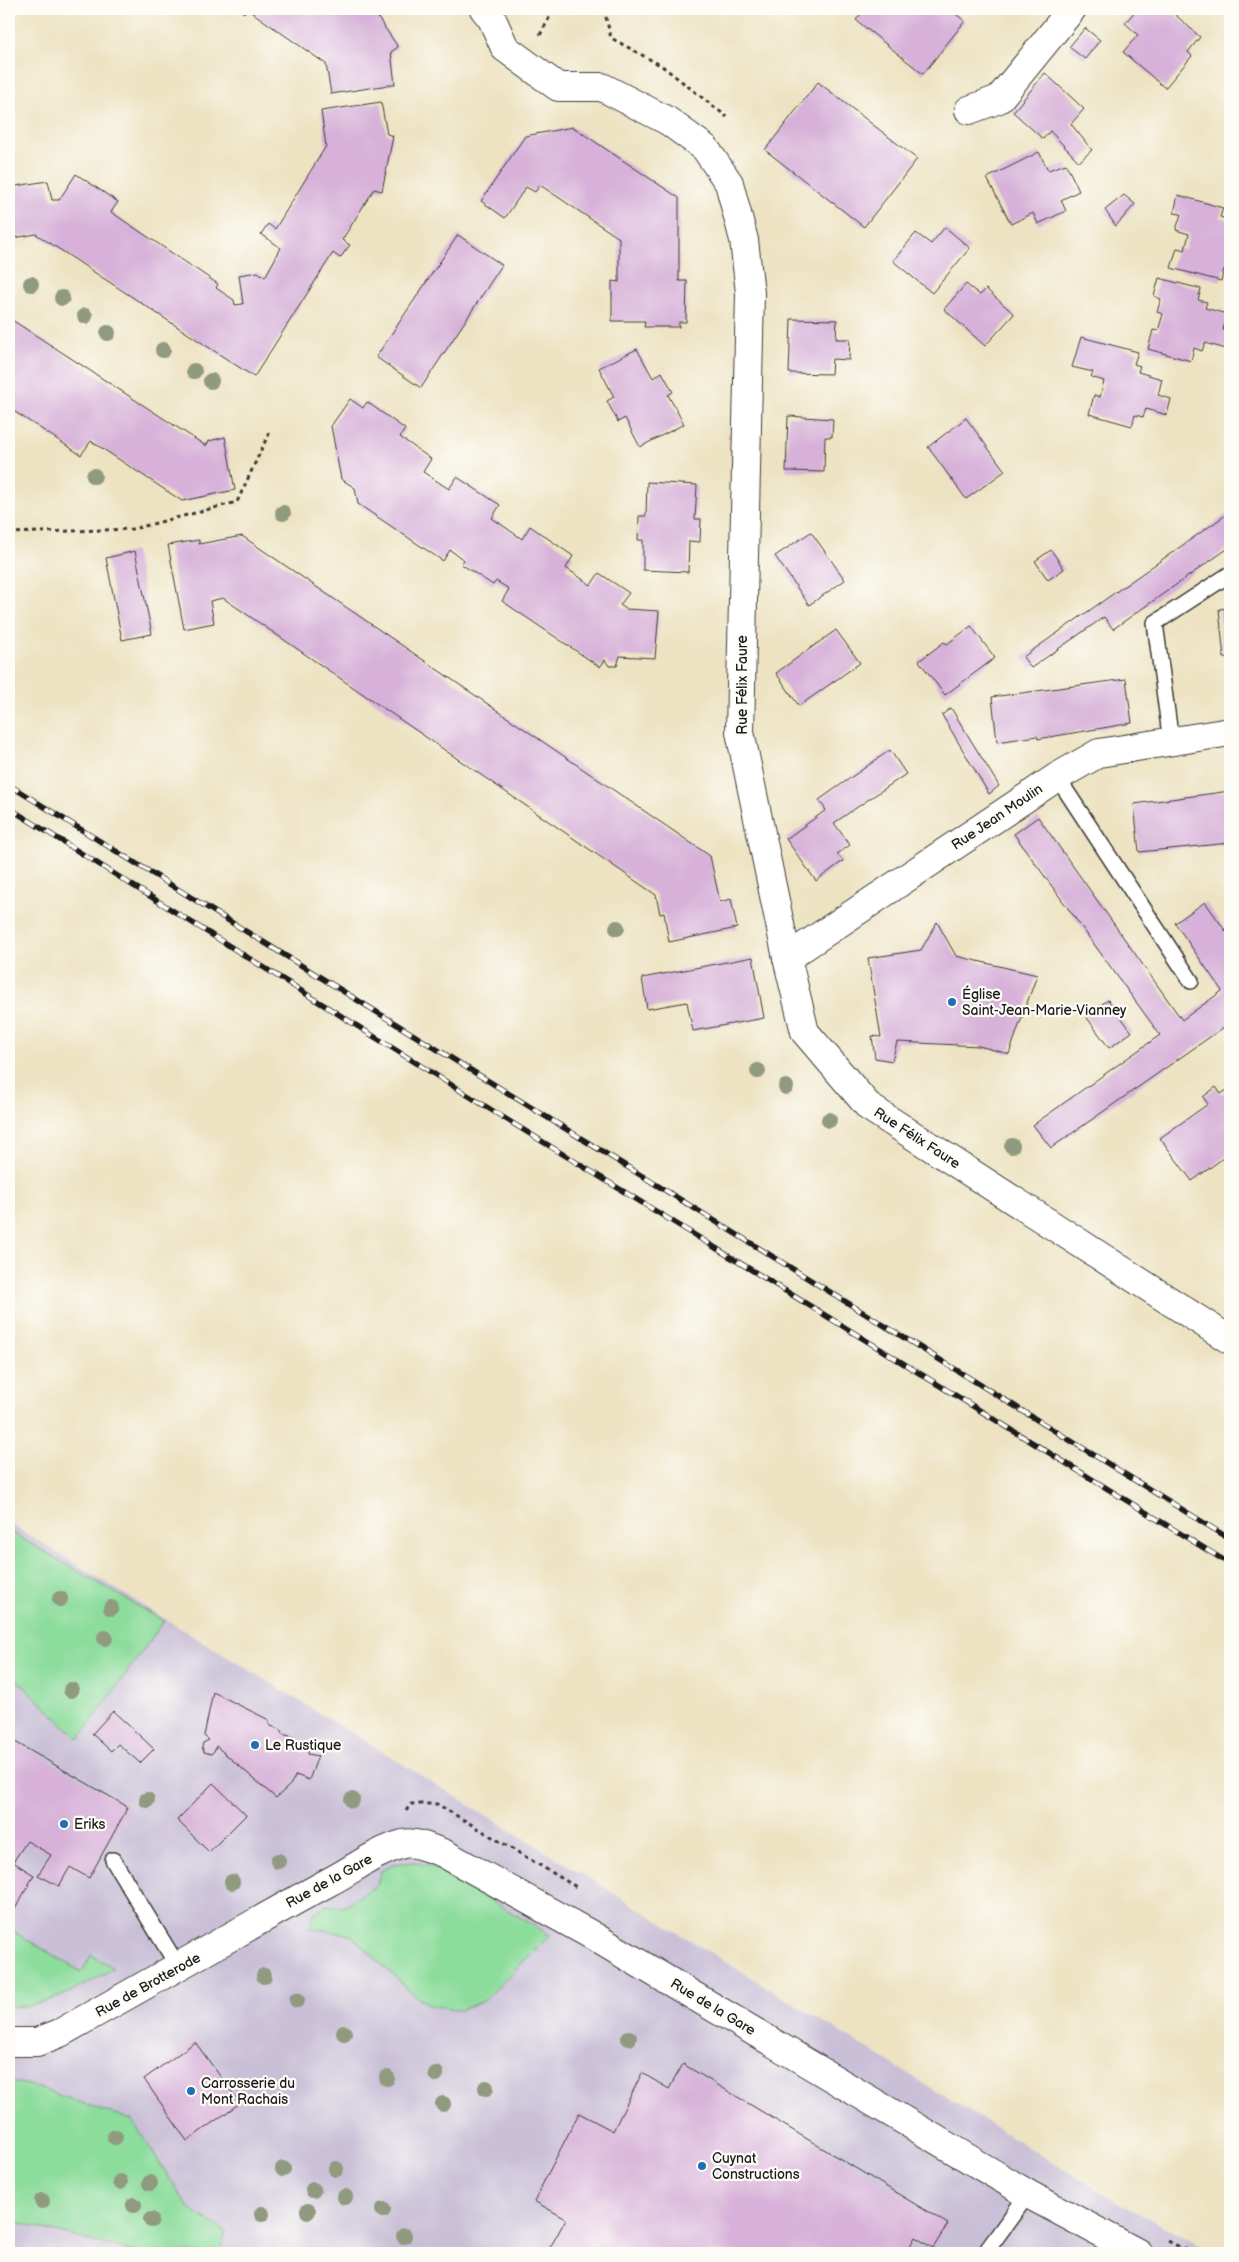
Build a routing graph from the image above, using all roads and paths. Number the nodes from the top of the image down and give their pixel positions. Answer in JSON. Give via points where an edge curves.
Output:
{"nodes":[{"id":1,"x":484,"y":9,"type":"edge"},
{"id":2,"x":604,"y":9,"type":"edge"},
{"id":3,"x":1072,"y":9,"type":"edge"},
{"id":4,"x":969,"y":110,"type":"dead end"},
{"id":5,"x":727,"y":117,"type":"dead end"},
{"id":6,"x":269,"y":433,"type":"dead end"},
{"id":7,"x":9,"y":533,"type":"edge"},
{"id":8,"x":1230,"y":574,"type":"edge"},
{"id":9,"x":1230,"y":732,"type":"edge"},
{"id":10,"x":1172,"y":742,"type":"junction"},
{"id":11,"x":1057,"y":777,"type":"junction"},
{"id":12,"x":786,"y":958,"type":"junction"},
{"id":13,"x":1191,"y":981,"type":"dead end"},
{"id":14,"x":1227,"y":1333,"type":"edge"},
{"id":15,"x":113,"y":1860,"type":"dead end"},
{"id":16,"x":280,"y":1907,"type":"joint"},
{"id":17,"x":179,"y":1968,"type":"junction"},
{"id":18,"x":9,"y":2042,"type":"edge"},
{"id":19,"x":1028,"y":2194,"type":"junction"},
{"id":20,"x":985,"y":2253,"type":"edge"},
{"id":21,"x":1138,"y":2253,"type":"edge"}],
"edges":[{"from":1,"to":12,"type":"street","name":"Rue Félix Faure","via":[[492,18],[505,48],[558,87],[602,87],[668,122],[705,148],[729,184],[744,240],[750,294],[740,732]]},
{"from":2,"to":5,"type":"path","via":[[611,38],[662,66]]},
{"from":3,"to":4,"type":"street","via":[[999,99]]},
{"from":6,"to":7,"type":"path","via":[[238,502],[133,529]]},
{"from":8,"to":10,"type":"lane","via":[[1155,623]]},
{"from":9,"to":10,"type":"street","name":"Rue Jean Moulin"},
{"from":10,"to":11,"type":"street","name":"Rue Jean Moulin","via":[[1099,753]]},
{"from":11,"to":12,"type":"street","name":"Rue Jean Moulin"},
{"from":11,"to":13,"type":"lane"},
{"from":12,"to":14,"type":"street","name":"Rue Félix Faure","via":[[805,1032],[869,1107]]},
{"from":15,"to":17,"type":"lane"},
{"from":16,"to":17,"type":"street","name":"Rue de Brotterode"},
{"from":16,"to":19,"type":"street","name":"Rue de la Gare","via":[[367,1859],[405,1844],[421,1845],[443,1853],[588,1933]]},
{"from":17,"to":18,"type":"street","name":"Rue de Brotterode","via":[[60,2033],[37,2042]]},
{"from":19,"to":20,"type":"lane"},
{"from":19,"to":21,"type":"street","name":"Rue de la Gare"}]}
